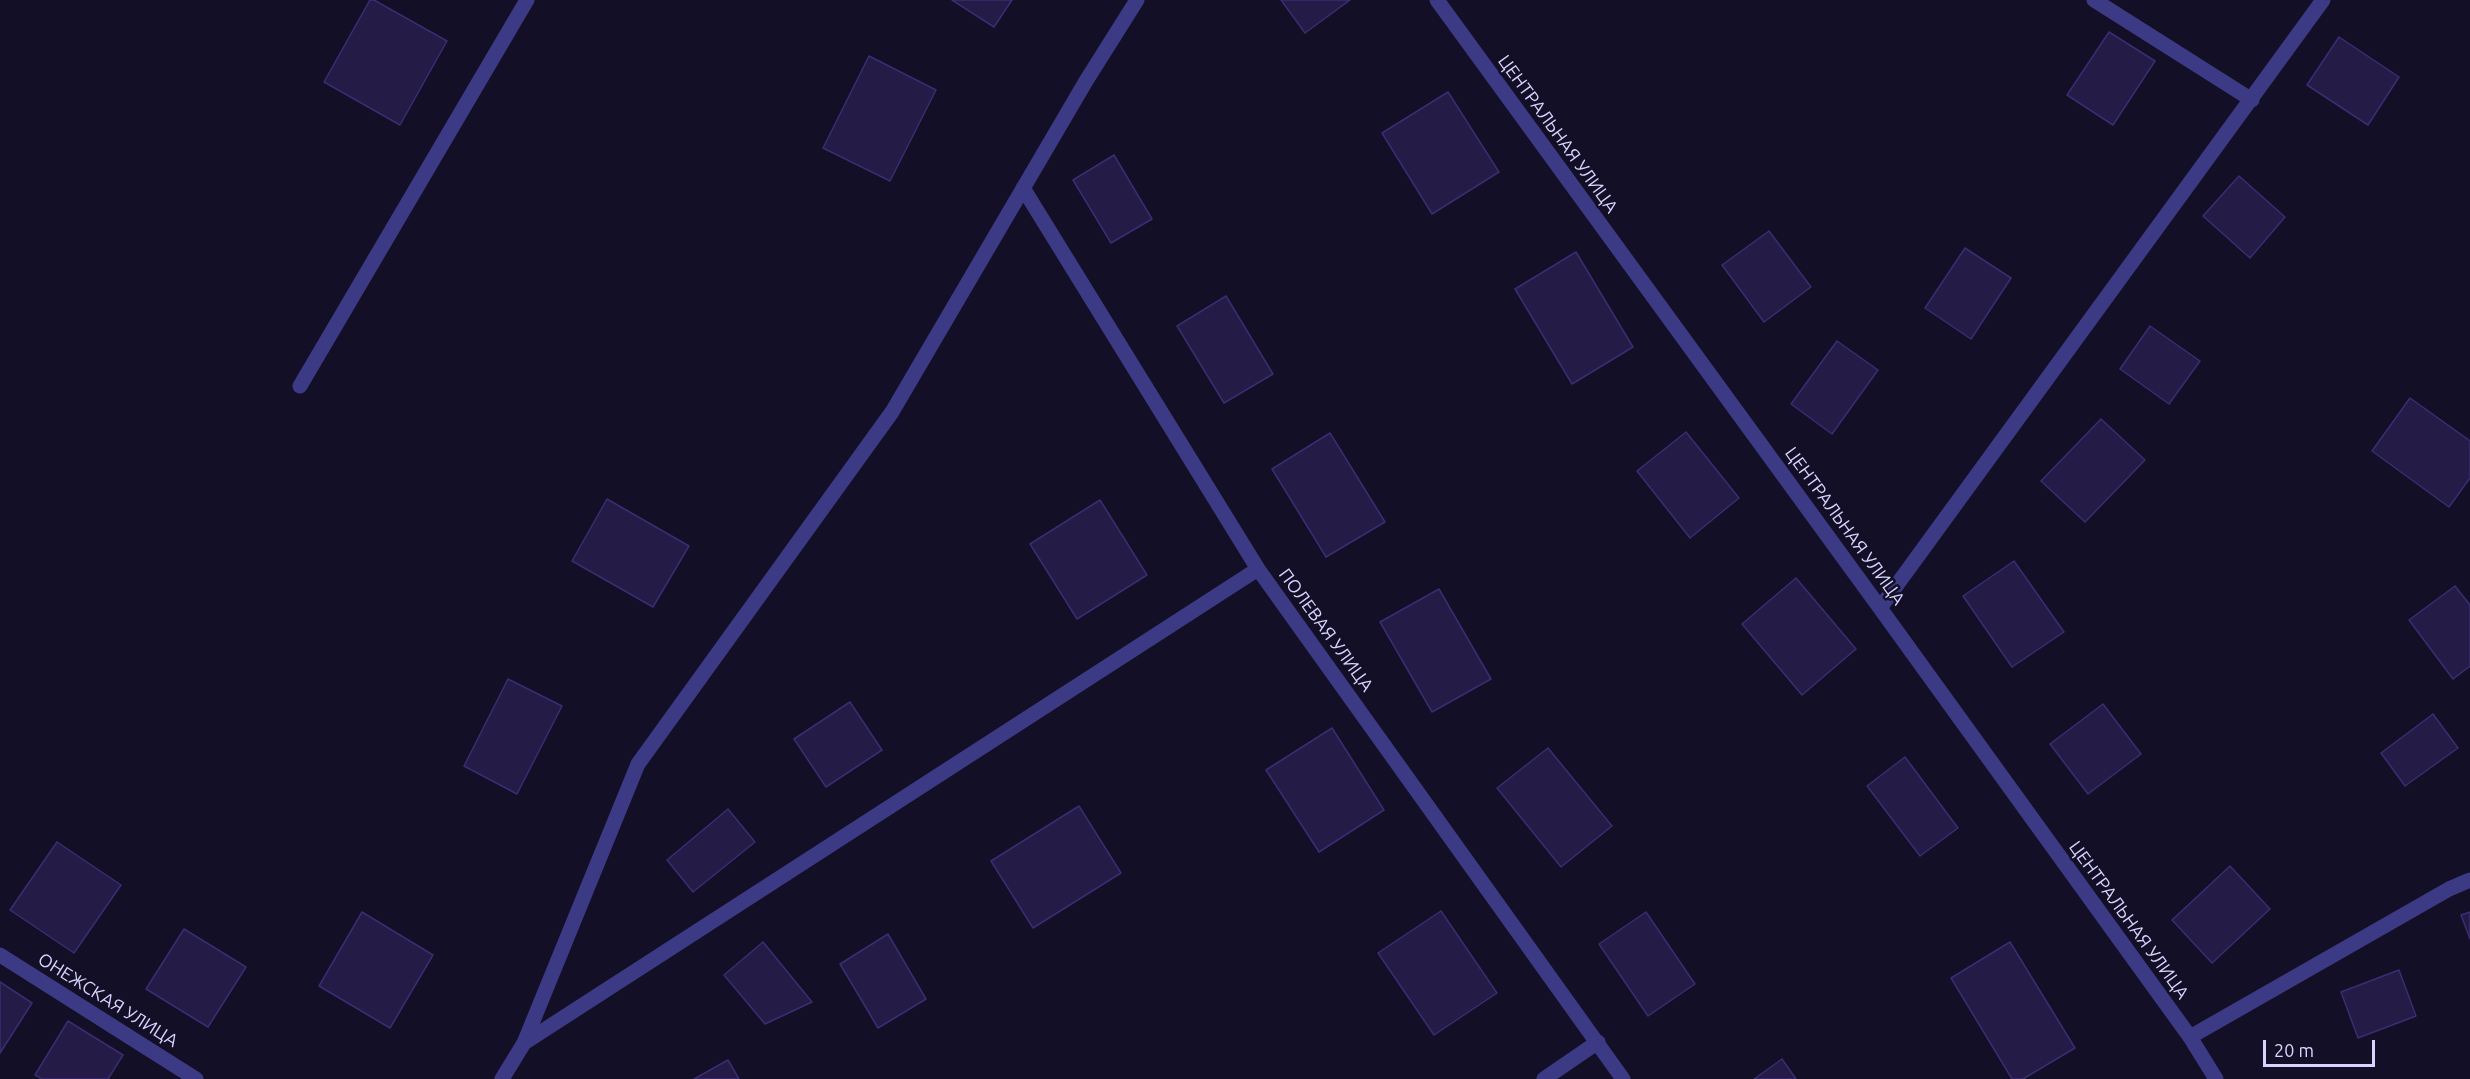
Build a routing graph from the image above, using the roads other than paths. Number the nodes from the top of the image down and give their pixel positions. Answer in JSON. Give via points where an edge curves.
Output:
{"nodes":[{"id":1,"x":527,"y":0,"type":"edge"},
{"id":2,"x":1137,"y":0,"type":"edge"},
{"id":3,"x":1437,"y":0,"type":"edge"},
{"id":4,"x":2094,"y":0,"type":"edge"},
{"id":5,"x":2324,"y":0,"type":"edge"},
{"id":6,"x":2252,"y":100,"type":"junction"},
{"id":7,"x":1023,"y":188,"type":"junction"},
{"id":8,"x":300,"y":386,"type":"dead end"},
{"id":9,"x":1258,"y":569,"type":"junction"},
{"id":10,"x":1880,"y":608,"type":"junction"},
{"id":11,"x":2470,"y":880,"type":"edge"},
{"id":12,"x":0,"y":955,"type":"edge"},
{"id":13,"x":2190,"y":1037,"type":"junction"},
{"id":14,"x":1598,"y":1042,"type":"junction"},
{"id":15,"x":524,"y":1043,"type":"junction"},
{"id":16,"x":196,"y":1079,"type":"edge"},
{"id":17,"x":502,"y":1079,"type":"edge"},
{"id":18,"x":1544,"y":1079,"type":"edge"},
{"id":19,"x":1623,"y":1079,"type":"edge"},
{"id":20,"x":2216,"y":1079,"type":"edge"}],
"edges":[{"from":1,"to":8,"type":"street"},
{"from":2,"to":7,"type":"street"},
{"from":3,"to":10,"type":"street","name":"ЦЕНТРАЛЬНАЯ УЛИЦА"},
{"from":4,"to":6,"type":"street"},
{"from":5,"to":6,"type":"street"},
{"from":6,"to":10,"type":"street"},
{"from":7,"to":9,"type":"street","name":"ПОЛЕВАЯ УЛИЦА"},
{"from":7,"to":15,"type":"street","via":[[892,412],[638,764]]},
{"from":9,"to":14,"type":"street","name":"ПОЛЕВАЯ УЛИЦА"},
{"from":9,"to":15,"type":"street"},
{"from":10,"to":13,"type":"street","name":"ЦЕНТРАЛЬНАЯ УЛИЦА"},
{"from":11,"to":13,"type":"street"},
{"from":12,"to":16,"type":"street","name":"ОНЕЖСКАЯ УЛИЦА"},
{"from":13,"to":20,"type":"street","name":"ЦЕНТРАЛЬНАЯ УЛИЦА"},
{"from":14,"to":18,"type":"street"},
{"from":14,"to":19,"type":"street","name":"ПОЛЕВАЯ УЛИЦА"},
{"from":15,"to":17,"type":"street"}]}
